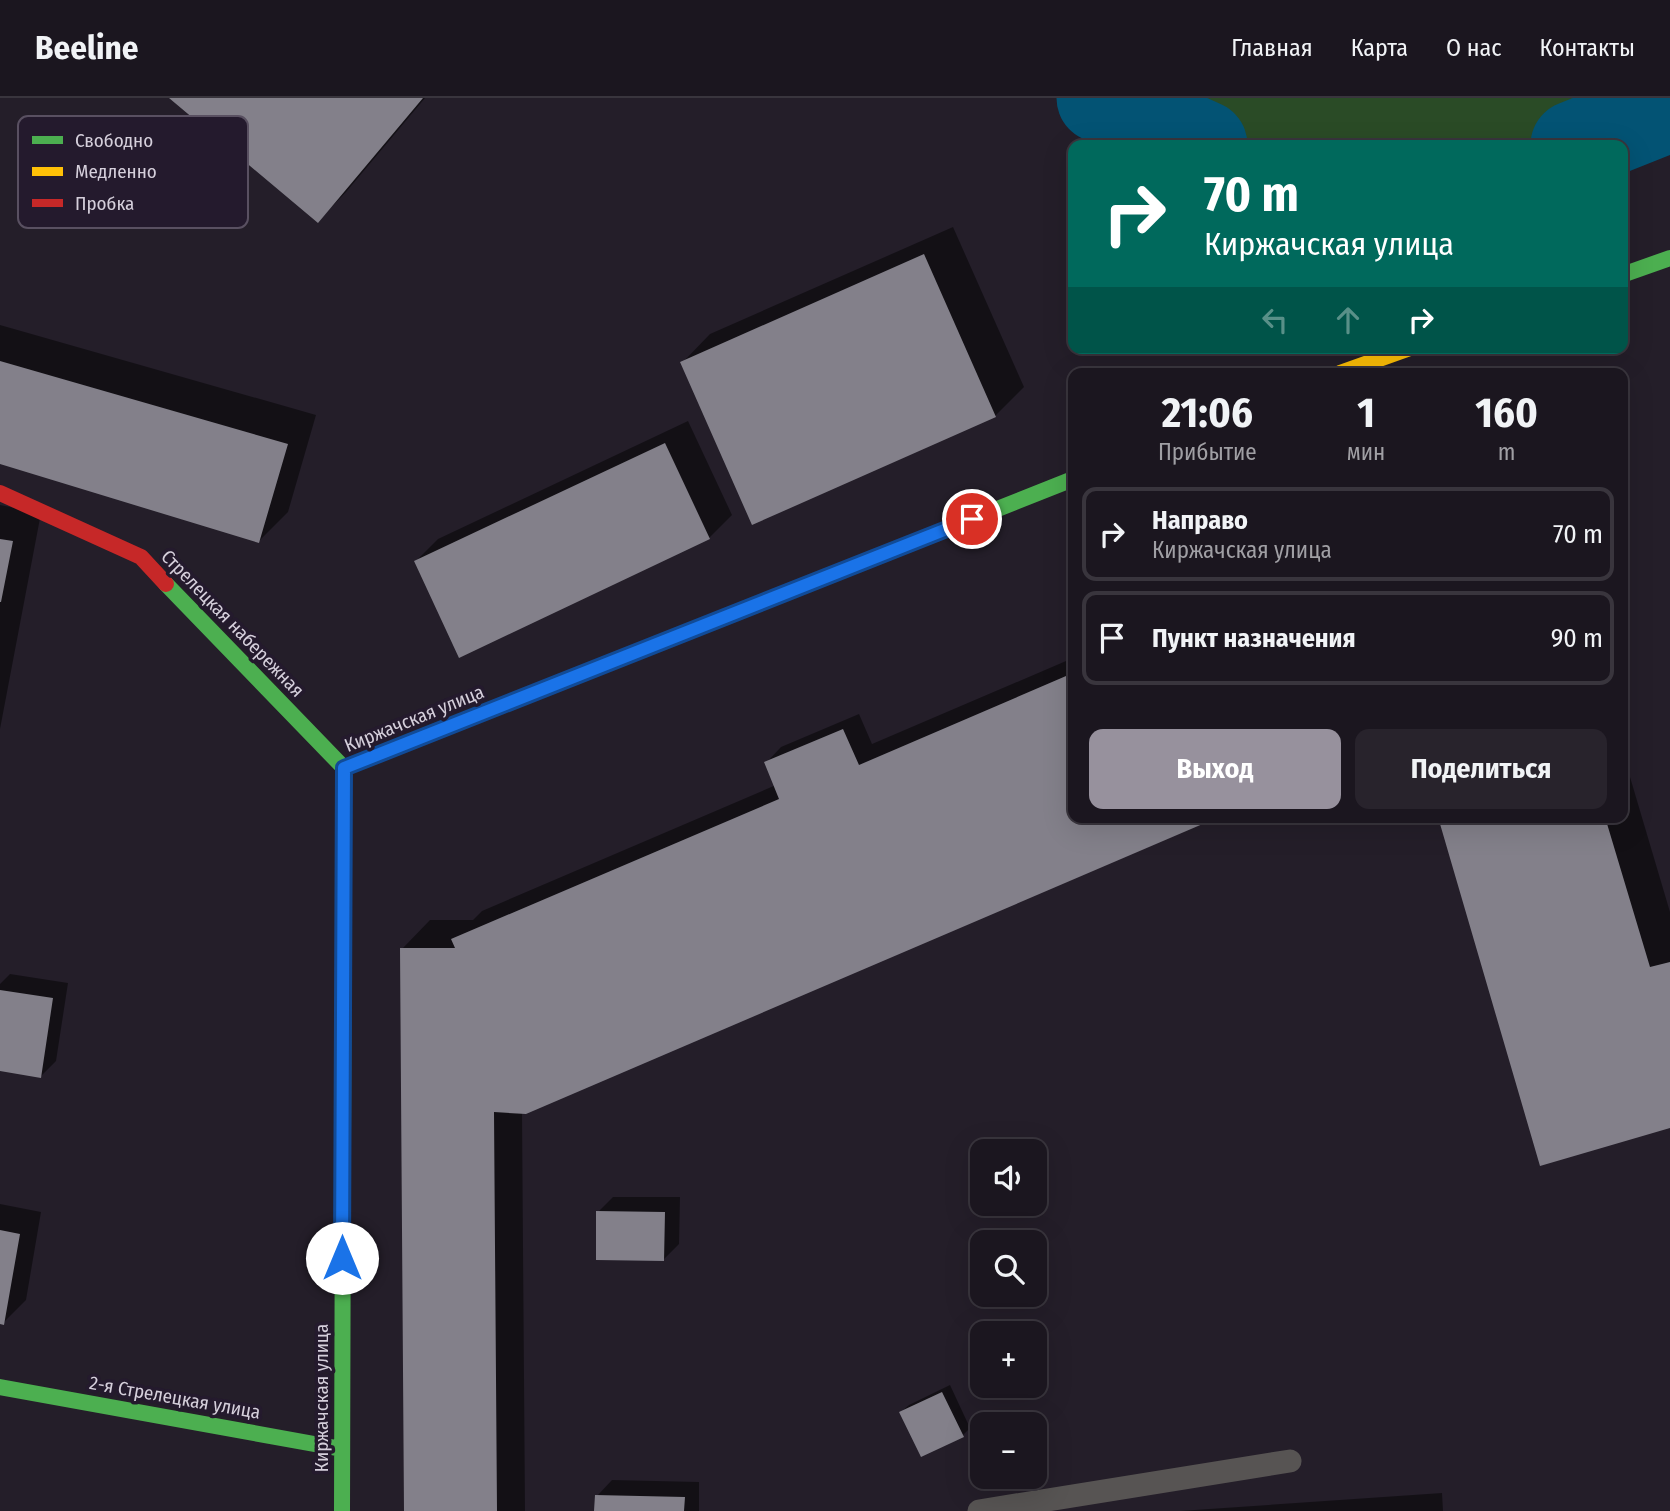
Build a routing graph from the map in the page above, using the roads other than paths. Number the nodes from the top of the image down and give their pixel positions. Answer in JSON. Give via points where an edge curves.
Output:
{"nodes":[{"id":1,"x":1670,"y":258,"type":"edge"},
{"id":2,"x":1628,"y":273,"type":"edge"},
{"id":3,"x":1393,"y":354,"type":"edge"},
{"id":4,"x":1354,"y":368,"type":"edge"},
{"id":5,"x":1068,"y":481,"type":"edge"},
{"id":6,"x":0,"y":494,"type":"edge"},
{"id":7,"x":344,"y":768,"type":"junction"},
{"id":8,"x":0,"y":1387,"type":"edge"},
{"id":9,"x":342,"y":1449,"type":"junction"},
{"id":10,"x":1290,"y":1461,"type":"dead end"},
{"id":11,"x":342,"y":1511,"type":"edge"},
{"id":12,"x":979,"y":1511,"type":"edge"}],
"edges":[{"from":1,"to":2,"type":"street"},
{"from":3,"to":4,"type":"street"},
{"from":5,"to":7,"type":"street","name":"Киржачская улица"},
{"from":6,"to":7,"type":"street","name":"Стрелецкая набережная","via":[[141,557]]},
{"from":7,"to":9,"type":"street","name":"Киржачская улица"},
{"from":8,"to":9,"type":"street","name":"2-я Стрелецкая улица"},
{"from":9,"to":11,"type":"street","name":"Киржачская улица"},
{"from":10,"to":12,"type":"lane"}]}
